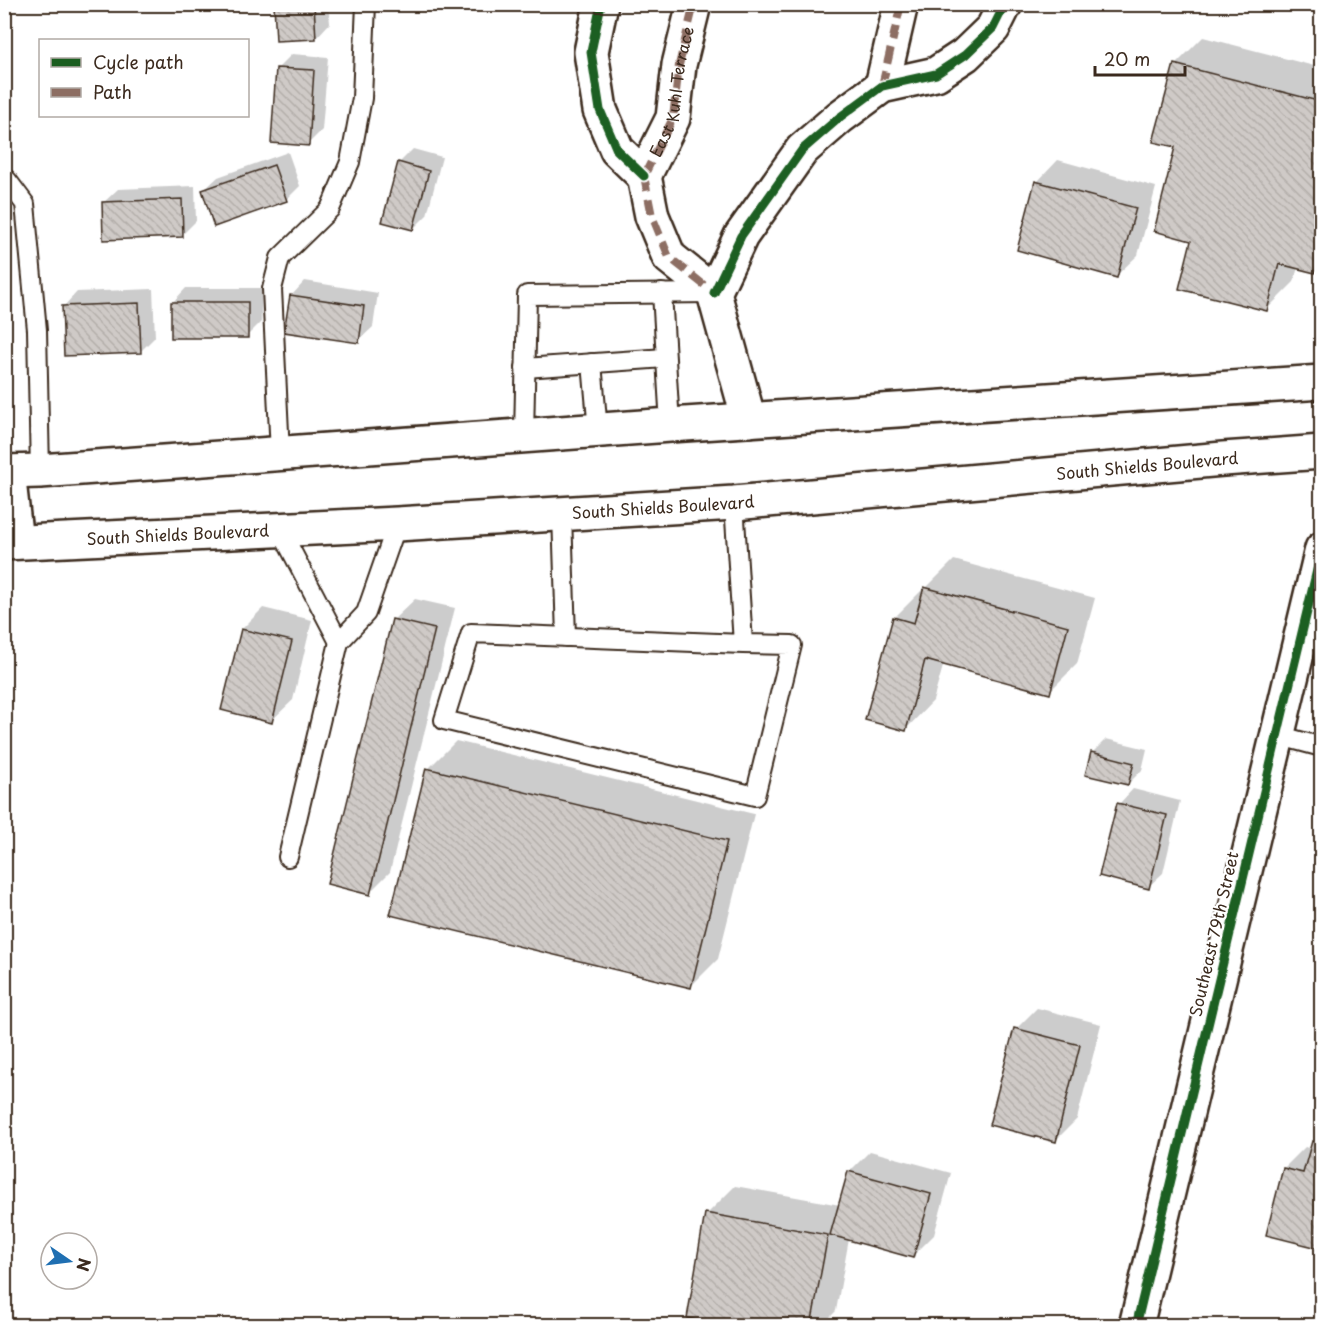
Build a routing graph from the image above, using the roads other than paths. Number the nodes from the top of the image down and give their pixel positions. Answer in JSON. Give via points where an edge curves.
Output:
{"nodes":[{"id":1,"x":366,"y":4,"type":"edge"},
{"id":2,"x":601,"y":4,"type":"edge"},
{"id":3,"x":694,"y":4,"type":"edge"},
{"id":4,"x":902,"y":4,"type":"edge"},
{"id":5,"x":1005,"y":4,"type":"edge"},
{"id":6,"x":882,"y":86,"type":"junction"},
{"id":7,"x":644,"y":176,"type":"junction"},
{"id":8,"x":4,"y":179,"type":"edge"},
{"id":9,"x":662,"y":293,"type":"junction"},
{"id":10,"x":714,"y":293,"type":"junction"},
{"id":11,"x":665,"y":358,"type":"junction"},
{"id":12,"x":592,"y":363,"type":"junction"},
{"id":13,"x":525,"y":368,"type":"junction"},
{"id":14,"x":1322,"y":382,"type":"edge"},
{"id":15,"x":749,"y":420,"type":"junction"},
{"id":16,"x":670,"y":425,"type":"junction"},
{"id":17,"x":598,"y":431,"type":"junction"},
{"id":18,"x":524,"y":436,"type":"junction"},
{"id":19,"x":1322,"y":452,"type":"edge"},
{"id":20,"x":280,"y":453,"type":"junction"},
{"id":21,"x":18,"y":472,"type":"edge"},
{"id":22,"x":734,"y":503,"type":"junction"},
{"id":23,"x":562,"y":514,"type":"junction"},
{"id":24,"x":397,"y":524,"type":"junction"},
{"id":25,"x":280,"y":529,"type":"junction"},
{"id":26,"x":10,"y":542,"type":"edge"},
{"id":27,"x":1322,"y":549,"type":"edge"},
{"id":28,"x":566,"y":637,"type":"junction"},
{"id":29,"x":339,"y":642,"type":"junction"},
{"id":30,"x":743,"y":644,"type":"junction"},
{"id":31,"x":1277,"y":735,"type":"junction"},
{"id":32,"x":1322,"y":747,"type":"edge"},
{"id":33,"x":288,"y":857,"type":"dead end"},
{"id":34,"x":1136,"y":1326,"type":"edge"}],
"edges":[{"from":1,"to":20,"type":"lane","via":[[362,98],[350,162],[330,209],[280,258],[272,289]]},
{"from":2,"to":7,"type":"main road","via":[[591,52],[600,110],[617,150]]},
{"from":3,"to":7,"type":"main road","name":"East Kuhl Terrace","via":[[679,65],[673,118]]},
{"from":4,"to":6,"type":"main road"},
{"from":5,"to":6,"type":"main road","via":[[993,28],[965,55],[936,74]]},
{"from":6,"to":10,"type":"main road","via":[[802,150],[741,236]]},
{"from":7,"to":10,"type":"main road","via":[[652,216],[669,257]]},
{"from":8,"to":21,"type":"lane","via":[[25,204],[37,330]]},
{"from":9,"to":10,"type":"lane"},
{"from":9,"to":11,"type":"lane"},
{"from":9,"to":13,"type":"lane","via":[[527,295]]},
{"from":10,"to":15,"type":"main road"},
{"from":11,"to":12,"type":"lane"},
{"from":11,"to":16,"type":"lane"},
{"from":12,"to":13,"type":"lane"},
{"from":12,"to":17,"type":"lane"},
{"from":13,"to":18,"type":"lane"},
{"from":14,"to":15,"type":"main road"},
{"from":15,"to":16,"type":"main road"},
{"from":16,"to":17,"type":"main road"},
{"from":17,"to":18,"type":"main road"},
{"from":18,"to":20,"type":"main road"},
{"from":19,"to":22,"type":"main road","name":"South Shields Boulevard"},
{"from":20,"to":21,"type":"main road"},
{"from":21,"to":26,"type":"main road"},
{"from":22,"to":23,"type":"main road","name":"South Shields Boulevard"},
{"from":22,"to":30,"type":"lane"},
{"from":23,"to":24,"type":"main road","name":"South Shields Boulevard"},
{"from":23,"to":28,"type":"lane"},
{"from":24,"to":25,"type":"main road","name":"South Shields Boulevard"},
{"from":24,"to":29,"type":"lane","via":[[366,613]]},
{"from":25,"to":26,"type":"main road","name":"South Shields Boulevard"},
{"from":25,"to":29,"type":"lane"},
{"from":27,"to":31,"type":"main road","name":"Southeast 79th Street"},
{"from":28,"to":30,"type":"lane"},
{"from":28,"to":30,"type":"lane","via":[[471,633],[444,720],[755,796],[792,645]]},
{"from":29,"to":33,"type":"lane"},
{"from":31,"to":32,"type":"lane"},
{"from":31,"to":34,"type":"main road","name":"Southeast 79th Street"}]}
